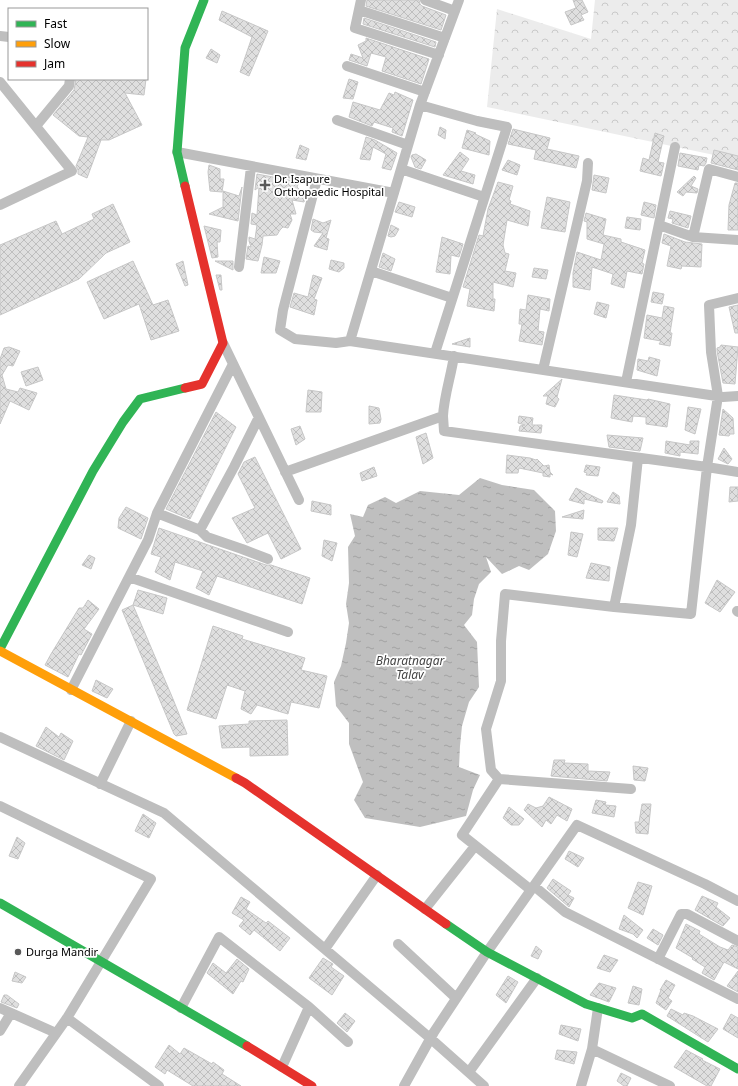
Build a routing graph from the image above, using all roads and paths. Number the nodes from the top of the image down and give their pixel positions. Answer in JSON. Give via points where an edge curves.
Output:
{"nodes":[{"id":1,"x":204,"y":0,"type":"edge"},
{"id":2,"x":425,"y":0,"type":"edge"},
{"id":3,"x":459,"y":0,"type":"edge"},
{"id":4,"x":360,"y":5,"type":"edge"},
{"id":5,"x":455,"y":11,"type":"junction"},
{"id":6,"x":445,"y":38,"type":"junction"},
{"id":7,"x":439,"y":55,"type":"junction"},
{"id":8,"x":347,"y":66,"type":"dead end"},
{"id":9,"x":70,"y":80,"type":"edge"},
{"id":10,"x":0,"y":82,"type":"edge"},
{"id":11,"x":425,"y":92,"type":"junction"},
{"id":12,"x":420,"y":105,"type":"junction"},
{"id":13,"x":337,"y":120,"type":"dead end"},
{"id":14,"x":36,"y":126,"type":"junction"},
{"id":15,"x":408,"y":145,"type":"junction"},
{"id":16,"x":675,"y":147,"type":"dead end"},
{"id":17,"x":177,"y":152,"type":"junction"},
{"id":18,"x":588,"y":163,"type":"dead end"},
{"id":19,"x":251,"y":167,"type":"junction"},
{"id":20,"x":401,"y":169,"type":"junction"},
{"id":21,"x":738,"y":177,"type":"edge"},
{"id":22,"x":317,"y":179,"type":"junction"},
{"id":23,"x":394,"y":193,"type":"junction"},
{"id":24,"x":484,"y":197,"type":"junction"},
{"id":25,"x":0,"y":205,"type":"edge"},
{"id":26,"x":658,"y":225,"type":"junction"},
{"id":27,"x":693,"y":237,"type":"junction"},
{"id":28,"x":738,"y":240,"type":"edge"},
{"id":29,"x":238,"y":266,"type":"dead end"},
{"id":30,"x":371,"y":271,"type":"junction"},
{"id":31,"x":452,"y":298,"type":"junction"},
{"id":32,"x":738,"y":298,"type":"edge"},
{"id":33,"x":350,"y":340,"type":"junction"},
{"id":34,"x":223,"y":343,"type":"junction"},
{"id":35,"x":434,"y":353,"type":"junction"},
{"id":36,"x":454,"y":356,"type":"junction"},
{"id":37,"x":233,"y":364,"type":"junction"},
{"id":38,"x":543,"y":370,"type":"junction"},
{"id":39,"x":626,"y":382,"type":"junction"},
{"id":40,"x":718,"y":396,"type":"junction"},
{"id":41,"x":738,"y":396,"type":"edge"},
{"id":42,"x":443,"y":416,"type":"junction"},
{"id":43,"x":259,"y":417,"type":"junction"},
{"id":44,"x":638,"y":458,"type":"junction"},
{"id":45,"x":707,"y":467,"type":"junction"},
{"id":46,"x":285,"y":472,"type":"junction"},
{"id":47,"x":738,"y":472,"type":"edge"},
{"id":48,"x":300,"y":500,"type":"dead end"},
{"id":49,"x":157,"y":513,"type":"junction"},
{"id":50,"x":200,"y":530,"type":"junction"},
{"id":51,"x":268,"y":559,"type":"dead end"},
{"id":52,"x":129,"y":577,"type":"junction"},
{"id":53,"x":614,"y":607,"type":"junction"},
{"id":54,"x":288,"y":632,"type":"dead end"},
{"id":55,"x":0,"y":650,"type":"edge"},
{"id":56,"x":71,"y":690,"type":"junction"},
{"id":57,"x":131,"y":721,"type":"junction"},
{"id":58,"x":0,"y":737,"type":"edge"},
{"id":59,"x":499,"y":779,"type":"junction"},
{"id":60,"x":100,"y":784,"type":"junction"},
{"id":61,"x":631,"y":789,"type":"dead end"},
{"id":62,"x":0,"y":806,"type":"edge"},
{"id":63,"x":475,"y":846,"type":"junction"},
{"id":64,"x":377,"y":875,"type":"junction"},
{"id":65,"x":533,"y":888,"type":"junction"},
{"id":66,"x":738,"y":901,"type":"edge"},
{"id":67,"x":0,"y":903,"type":"edge"},
{"id":68,"x":425,"y":909,"type":"junction"},
{"id":69,"x":738,"y":941,"type":"edge"},
{"id":70,"x":398,"y":944,"type":"dead end"},
{"id":71,"x":325,"y":949,"type":"junction"},
{"id":72,"x":487,"y":952,"type":"junction"},
{"id":73,"x":658,"y":959,"type":"junction"},
{"id":74,"x":101,"y":961,"type":"junction"},
{"id":75,"x":537,"y":978,"type":"junction"},
{"id":76,"x":456,"y":998,"type":"junction"},
{"id":77,"x":738,"y":999,"type":"edge"},
{"id":78,"x":309,"y":1007,"type":"junction"},
{"id":79,"x":0,"y":1008,"type":"edge"},
{"id":80,"x":181,"y":1008,"type":"junction"},
{"id":81,"x":598,"y":1008,"type":"junction"},
{"id":82,"x":10,"y":1013,"type":"junction"},
{"id":83,"x":67,"y":1018,"type":"junction"},
{"id":84,"x":0,"y":1031,"type":"edge"},
{"id":85,"x":56,"y":1033,"type":"junction"},
{"id":86,"x":430,"y":1038,"type":"junction"},
{"id":87,"x":348,"y":1042,"type":"dead end"},
{"id":88,"x":592,"y":1049,"type":"junction"},
{"id":89,"x":282,"y":1067,"type":"junction"},
{"id":90,"x":738,"y":1069,"type":"edge"},
{"id":91,"x":469,"y":1072,"type":"junction"},
{"id":92,"x":19,"y":1086,"type":"edge"},
{"id":93,"x":159,"y":1086,"type":"edge"},
{"id":94,"x":312,"y":1086,"type":"edge"},
{"id":95,"x":404,"y":1086,"type":"edge"},
{"id":96,"x":484,"y":1086,"type":"edge"},
{"id":97,"x":581,"y":1086,"type":"edge"},
{"id":98,"x":670,"y":1086,"type":"edge"}],
"edges":[{"from":1,"to":17,"type":"street","via":[[185,48]]},
{"from":2,"to":5,"type":"street"},
{"from":3,"to":5,"type":"street"},
{"from":4,"to":6,"type":"street"},
{"from":4,"to":7,"type":"street","via":[[355,28]]},
{"from":5,"to":6,"type":"street"},
{"from":6,"to":7,"type":"street"},
{"from":7,"to":11,"type":"street"},
{"from":8,"to":11,"type":"street"},
{"from":9,"to":14,"type":"street","via":[[69,86]]},
{"from":10,"to":14,"type":"street"},
{"from":11,"to":12,"type":"street"},
{"from":12,"to":15,"type":"street"},
{"from":12,"to":24,"type":"street","via":[[477,122],[506,127]]},
{"from":13,"to":15,"type":"street"},
{"from":14,"to":25,"type":"street","via":[[72,171]]},
{"from":15,"to":20,"type":"street"},
{"from":16,"to":26,"type":"street"},
{"from":17,"to":19,"type":"street"},
{"from":17,"to":34,"type":"street"},
{"from":18,"to":38,"type":"street","via":[[587,182]]},
{"from":19,"to":22,"type":"street"},
{"from":19,"to":29,"type":"street"},
{"from":20,"to":23,"type":"street"},
{"from":20,"to":24,"type":"street"},
{"from":21,"to":27,"type":"street","via":[[709,169]]},
{"from":22,"to":23,"type":"street"},
{"from":22,"to":33,"type":"street","via":[[280,330],[295,339],[336,343]]},
{"from":23,"to":30,"type":"street"},
{"from":24,"to":31,"type":"street"},
{"from":26,"to":27,"type":"street"},
{"from":26,"to":39,"type":"street"},
{"from":27,"to":28,"type":"street"},
{"from":30,"to":31,"type":"street"},
{"from":30,"to":33,"type":"street"},
{"from":31,"to":35,"type":"street"},
{"from":32,"to":40,"type":"street","via":[[709,305],[711,352]]},
{"from":33,"to":35,"type":"street"},
{"from":34,"to":37,"type":"street"},
{"from":34,"to":55,"type":"street","via":[[202,384],[140,400],[123,422],[93,471]]},
{"from":35,"to":36,"type":"street"},
{"from":36,"to":38,"type":"street"},
{"from":36,"to":42,"type":"street","via":[[444,399]]},
{"from":37,"to":43,"type":"street"},
{"from":37,"to":49,"type":"street"},
{"from":38,"to":39,"type":"street"},
{"from":39,"to":40,"type":"street"},
{"from":40,"to":41,"type":"street"},
{"from":40,"to":45,"type":"street"},
{"from":42,"to":44,"type":"street","via":[[444,431]]},
{"from":42,"to":46,"type":"street"},
{"from":43,"to":46,"type":"street"},
{"from":43,"to":50,"type":"street"},
{"from":44,"to":45,"type":"street"},
{"from":44,"to":53,"type":"street","via":[[631,525]]},
{"from":45,"to":47,"type":"street"},
{"from":45,"to":53,"type":"street","via":[[691,614]]},
{"from":46,"to":48,"type":"street"},
{"from":49,"to":50,"type":"street"},
{"from":49,"to":52,"type":"street","via":[[148,540]]},
{"from":50,"to":51,"type":"street","via":[[207,538]]},
{"from":52,"to":54,"type":"street"},
{"from":52,"to":56,"type":"street"},
{"from":53,"to":59,"type":"street","via":[[505,594],[501,681],[486,729],[490,770]]},
{"from":55,"to":56,"type":"street"},
{"from":56,"to":57,"type":"street"},
{"from":57,"to":60,"type":"street"},
{"from":57,"to":64,"type":"street","via":[[245,782]]},
{"from":58,"to":60,"type":"street"},
{"from":59,"to":61,"type":"street"},
{"from":59,"to":63,"type":"street","via":[[462,835]]},
{"from":60,"to":71,"type":"street","via":[[164,813]]},
{"from":62,"to":74,"type":"street","via":[[151,879]]},
{"from":63,"to":65,"type":"street"},
{"from":63,"to":68,"type":"street"},
{"from":64,"to":68,"type":"street"},
{"from":64,"to":71,"type":"street"},
{"from":65,"to":66,"type":"street","via":[[577,825]]},
{"from":65,"to":72,"type":"street"},
{"from":65,"to":73,"type":"street","via":[[565,912]]},
{"from":67,"to":74,"type":"street"},
{"from":68,"to":72,"type":"street"},
{"from":69,"to":73,"type":"street","via":[[687,914],[680,914]]},
{"from":70,"to":76,"type":"street"},
{"from":71,"to":86,"type":"street"},
{"from":72,"to":75,"type":"street"},
{"from":72,"to":76,"type":"street"},
{"from":73,"to":77,"type":"street"},
{"from":74,"to":80,"type":"street"},
{"from":74,"to":83,"type":"street"},
{"from":75,"to":81,"type":"street"},
{"from":75,"to":91,"type":"street"},
{"from":76,"to":86,"type":"street"},
{"from":78,"to":80,"type":"street","via":[[219,937]]},
{"from":78,"to":87,"type":"street"},
{"from":78,"to":89,"type":"street"},
{"from":79,"to":82,"type":"street"},
{"from":80,"to":89,"type":"street"},
{"from":81,"to":88,"type":"street"},
{"from":81,"to":90,"type":"street","via":[[632,1018],[642,1014]]},
{"from":82,"to":84,"type":"street"},
{"from":82,"to":85,"type":"street"},
{"from":83,"to":85,"type":"street"},
{"from":83,"to":93,"type":"street"},
{"from":85,"to":92,"type":"street"},
{"from":86,"to":91,"type":"street"},
{"from":86,"to":95,"type":"street"},
{"from":88,"to":97,"type":"street"},
{"from":88,"to":98,"type":"street"},
{"from":89,"to":94,"type":"street"},
{"from":91,"to":96,"type":"street"}]}
